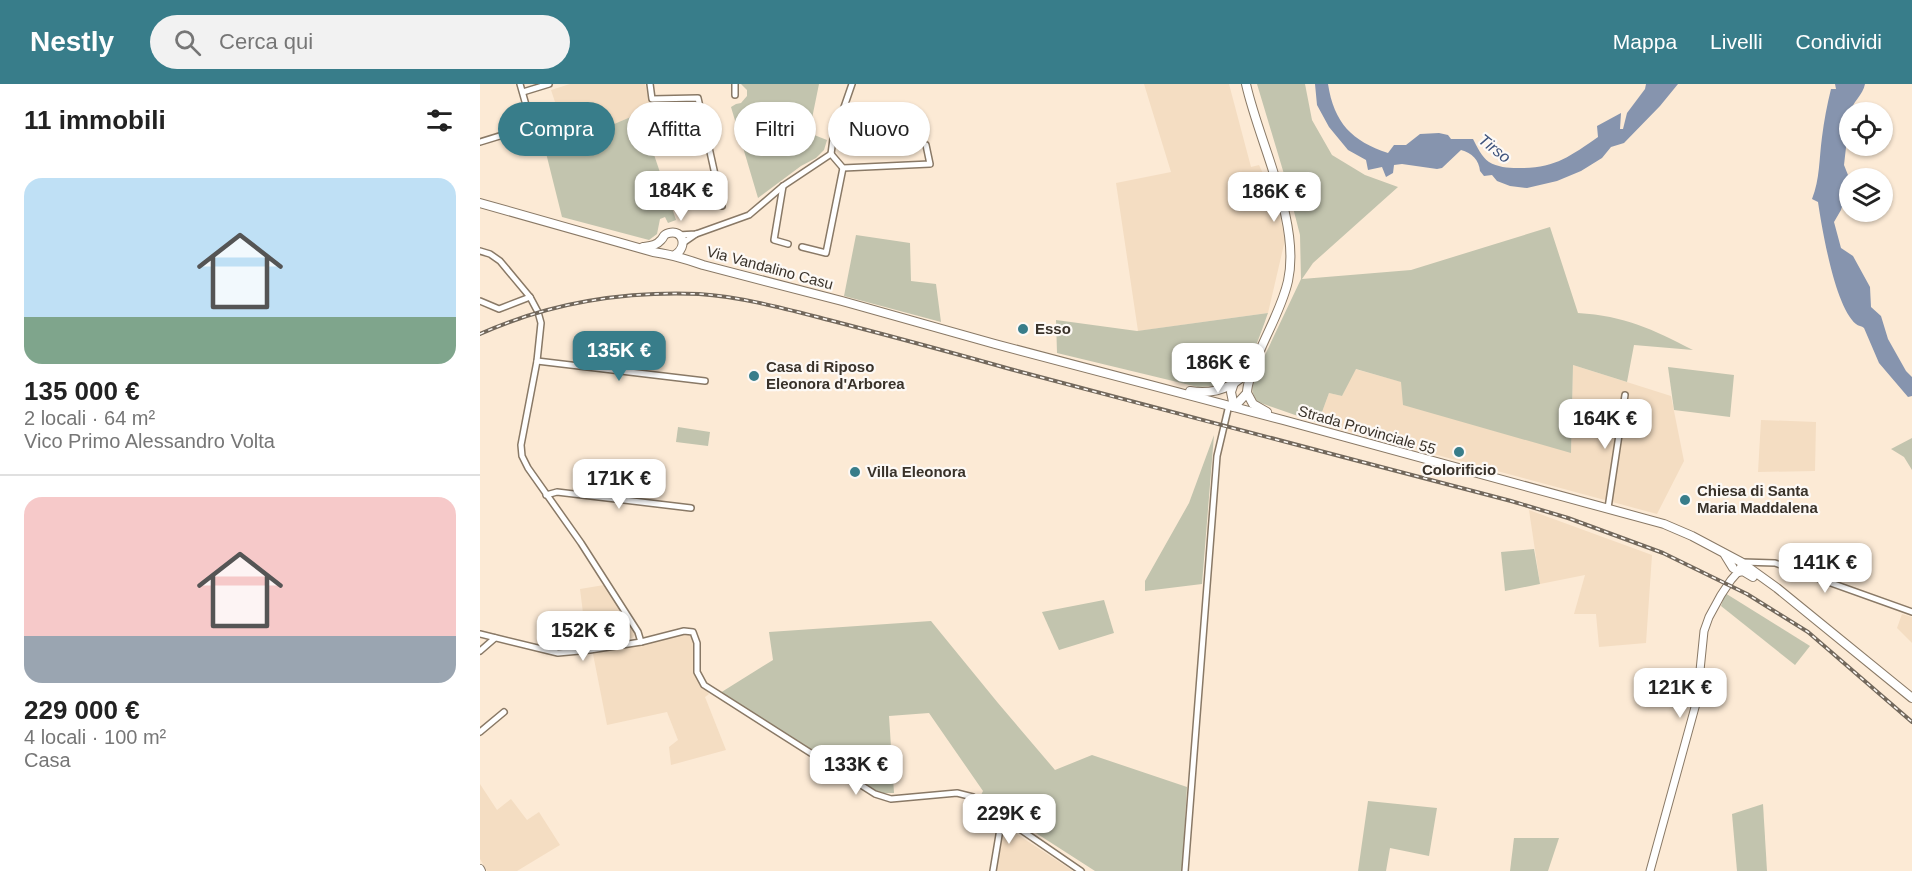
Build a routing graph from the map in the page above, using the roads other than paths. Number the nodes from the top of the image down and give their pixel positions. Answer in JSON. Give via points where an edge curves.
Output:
{"nodes":[{"id":1,"x":520,"y":84,"type":"edge"},
{"id":2,"x":549,"y":84,"type":"edge"},
{"id":3,"x":650,"y":84,"type":"edge"},
{"id":4,"x":735,"y":84,"type":"edge"},
{"id":5,"x":852,"y":84,"type":"edge"},
{"id":6,"x":1246,"y":84,"type":"edge"},
{"id":7,"x":523,"y":92,"type":"junction"},
{"id":8,"x":735,"y":94,"type":"dead end"},
{"id":9,"x":846,"y":102,"type":"edge"},
{"id":10,"x":480,"y":142,"type":"edge"},
{"id":11,"x":828,"y":156,"type":"edge"},
{"id":12,"x":833,"y":156,"type":"edge"},
{"id":13,"x":928,"y":156,"type":"edge"},
{"id":14,"x":843,"y":168,"type":"junction"},
{"id":15,"x":783,"y":186,"type":"junction"},
{"id":16,"x":480,"y":203,"type":"edge"},
{"id":17,"x":722,"y":207,"type":"dead end"},
{"id":18,"x":696,"y":234,"type":"junction"},
{"id":19,"x":678,"y":235,"type":"junction"},
{"id":20,"x":661,"y":240,"type":"junction"},
{"id":21,"x":788,"y":244,"type":"dead end"},
{"id":22,"x":802,"y":247,"type":"dead end"},
{"id":23,"x":642,"y":248,"type":"junction"},
{"id":24,"x":680,"y":249,"type":"junction"},
{"id":25,"x":480,"y":251,"type":"edge"},
{"id":26,"x":664,"y":252,"type":"junction"},
{"id":27,"x":531,"y":299,"type":"junction"},
{"id":28,"x":480,"y":301,"type":"edge"},
{"id":29,"x":842,"y":301,"type":"joint"},
{"id":30,"x":537,"y":361,"type":"junction"},
{"id":31,"x":1254,"y":363,"type":"junction"},
{"id":32,"x":705,"y":381,"type":"dead end"},
{"id":33,"x":1234,"y":383,"type":"junction"},
{"id":34,"x":1164,"y":389,"type":"junction"},
{"id":35,"x":1247,"y":393,"type":"junction"},
{"id":36,"x":1625,"y":395,"type":"dead end"},
{"id":37,"x":1232,"y":406,"type":"junction"},
{"id":38,"x":1283,"y":420,"type":"junction"},
{"id":39,"x":546,"y":495,"type":"junction"},
{"id":40,"x":691,"y":508,"type":"dead end"},
{"id":41,"x":1608,"y":508,"type":"junction"},
{"id":42,"x":1722,"y":552,"type":"junction"},
{"id":43,"x":1741,"y":562,"type":"junction"},
{"id":44,"x":1736,"y":570,"type":"junction"},
{"id":45,"x":1777,"y":588,"type":"junction"},
{"id":46,"x":1912,"y":612,"type":"edge"},
{"id":47,"x":480,"y":634,"type":"edge"},
{"id":48,"x":495,"y":639,"type":"junction"},
{"id":49,"x":640,"y":642,"type":"junction"},
{"id":50,"x":480,"y":651,"type":"edge"},
{"id":51,"x":1912,"y":698,"type":"edge"},
{"id":52,"x":504,"y":712,"type":"dead end"},
{"id":53,"x":480,"y":732,"type":"edge"},
{"id":54,"x":1002,"y":817,"type":"junction"},
{"id":55,"x":993,"y":871,"type":"edge"},
{"id":56,"x":1081,"y":871,"type":"edge"},
{"id":57,"x":1185,"y":871,"type":"edge"},
{"id":58,"x":1650,"y":871,"type":"edge"}],
"edges":[{"from":1,"to":7,"type":"street"},
{"from":2,"to":7,"type":"street"},
{"from":3,"to":17,"type":"street","via":[[652,99],[698,98]]},
{"from":4,"to":8,"type":"street"},
{"from":5,"to":9,"type":"street"},
{"from":6,"to":31,"type":"main road","via":[[1284,208],[1291,262],[1284,297]]},
{"from":7,"to":10,"type":"street","via":[[532,126]]},
{"from":11,"to":15,"type":"street"},
{"from":12,"to":14,"type":"street"},
{"from":13,"to":14,"type":"street","via":[[930,164]]},
{"from":14,"to":22,"type":"street","via":[[826,253]]},
{"from":15,"to":18,"type":"street","via":[[749,215]]},
{"from":15,"to":21,"type":"street","via":[[774,240]]},
{"from":16,"to":23,"type":"main road"},
{"from":18,"to":19,"type":"street"},
{"from":18,"to":24,"type":"street"},
{"from":19,"to":20,"type":"main road","via":[[670,233]]},
{"from":19,"to":24,"type":"main road"},
{"from":20,"to":23,"type":"main road"},
{"from":20,"to":26,"type":"main road"},
{"from":23,"to":26,"type":"main road"},
{"from":24,"to":26,"type":"main road","via":[[668,255]]},
{"from":24,"to":29,"type":"main road","name":"Via Vandalino Casu","via":[[692,261]]},
{"from":25,"to":27,"type":"street","via":[[500,261]]},
{"from":27,"to":28,"type":"street","via":[[499,309]]},
{"from":27,"to":30,"type":"street","via":[[541,323]]},
{"from":29,"to":34,"type":"main road","name":"Strada Provinciale 55"},
{"from":30,"to":32,"type":"street"},
{"from":30,"to":39,"type":"street","via":[[521,445],[522,456]]},
{"from":31,"to":33,"type":"main road"},
{"from":31,"to":35,"type":"main road"},
{"from":33,"to":34,"type":"main road","via":[[1211,392]]},
{"from":33,"to":37,"type":"main road"},
{"from":34,"to":37,"type":"main road","name":"Strada Provinciale 55"},
{"from":35,"to":37,"type":"main road"},
{"from":35,"to":38,"type":"main road","via":[[1257,407]]},
{"from":36,"to":41,"type":"street"},
{"from":37,"to":38,"type":"main road","name":"Strada Provinciale 55"},
{"from":37,"to":57,"type":"street","via":[[1217,456]]},
{"from":38,"to":41,"type":"main road","name":"Strada Provinciale 55"},
{"from":39,"to":40,"type":"street","via":[[557,492]]},
{"from":39,"to":49,"type":"street","via":[[638,632]]},
{"from":41,"to":42,"type":"main road","name":"Strada Provinciale 55","via":[[1664,524]]},
{"from":42,"to":43,"type":"main road","name":"Strada Provinciale 55"},
{"from":42,"to":44,"type":"main road"},
{"from":43,"to":44,"type":"street","via":[[1736,563]]},
{"from":43,"to":45,"type":"main road","name":"Strada Provinciale 55"},
{"from":43,"to":46,"type":"street","via":[[1775,563]]},
{"from":44,"to":45,"type":"main road"},
{"from":44,"to":58,"type":"street","via":[[1704,631],[1695,711]]},
{"from":45,"to":51,"type":"main road"},
{"from":47,"to":48,"type":"street"},
{"from":48,"to":49,"type":"street","via":[[558,653]]},
{"from":48,"to":50,"type":"street"},
{"from":49,"to":54,"type":"street","via":[[693,632],[698,672],[704,685],[875,794],[891,799],[957,793],[973,797]]},
{"from":52,"to":53,"type":"street"},
{"from":54,"to":55,"type":"street"},
{"from":54,"to":56,"type":"street"}]}
